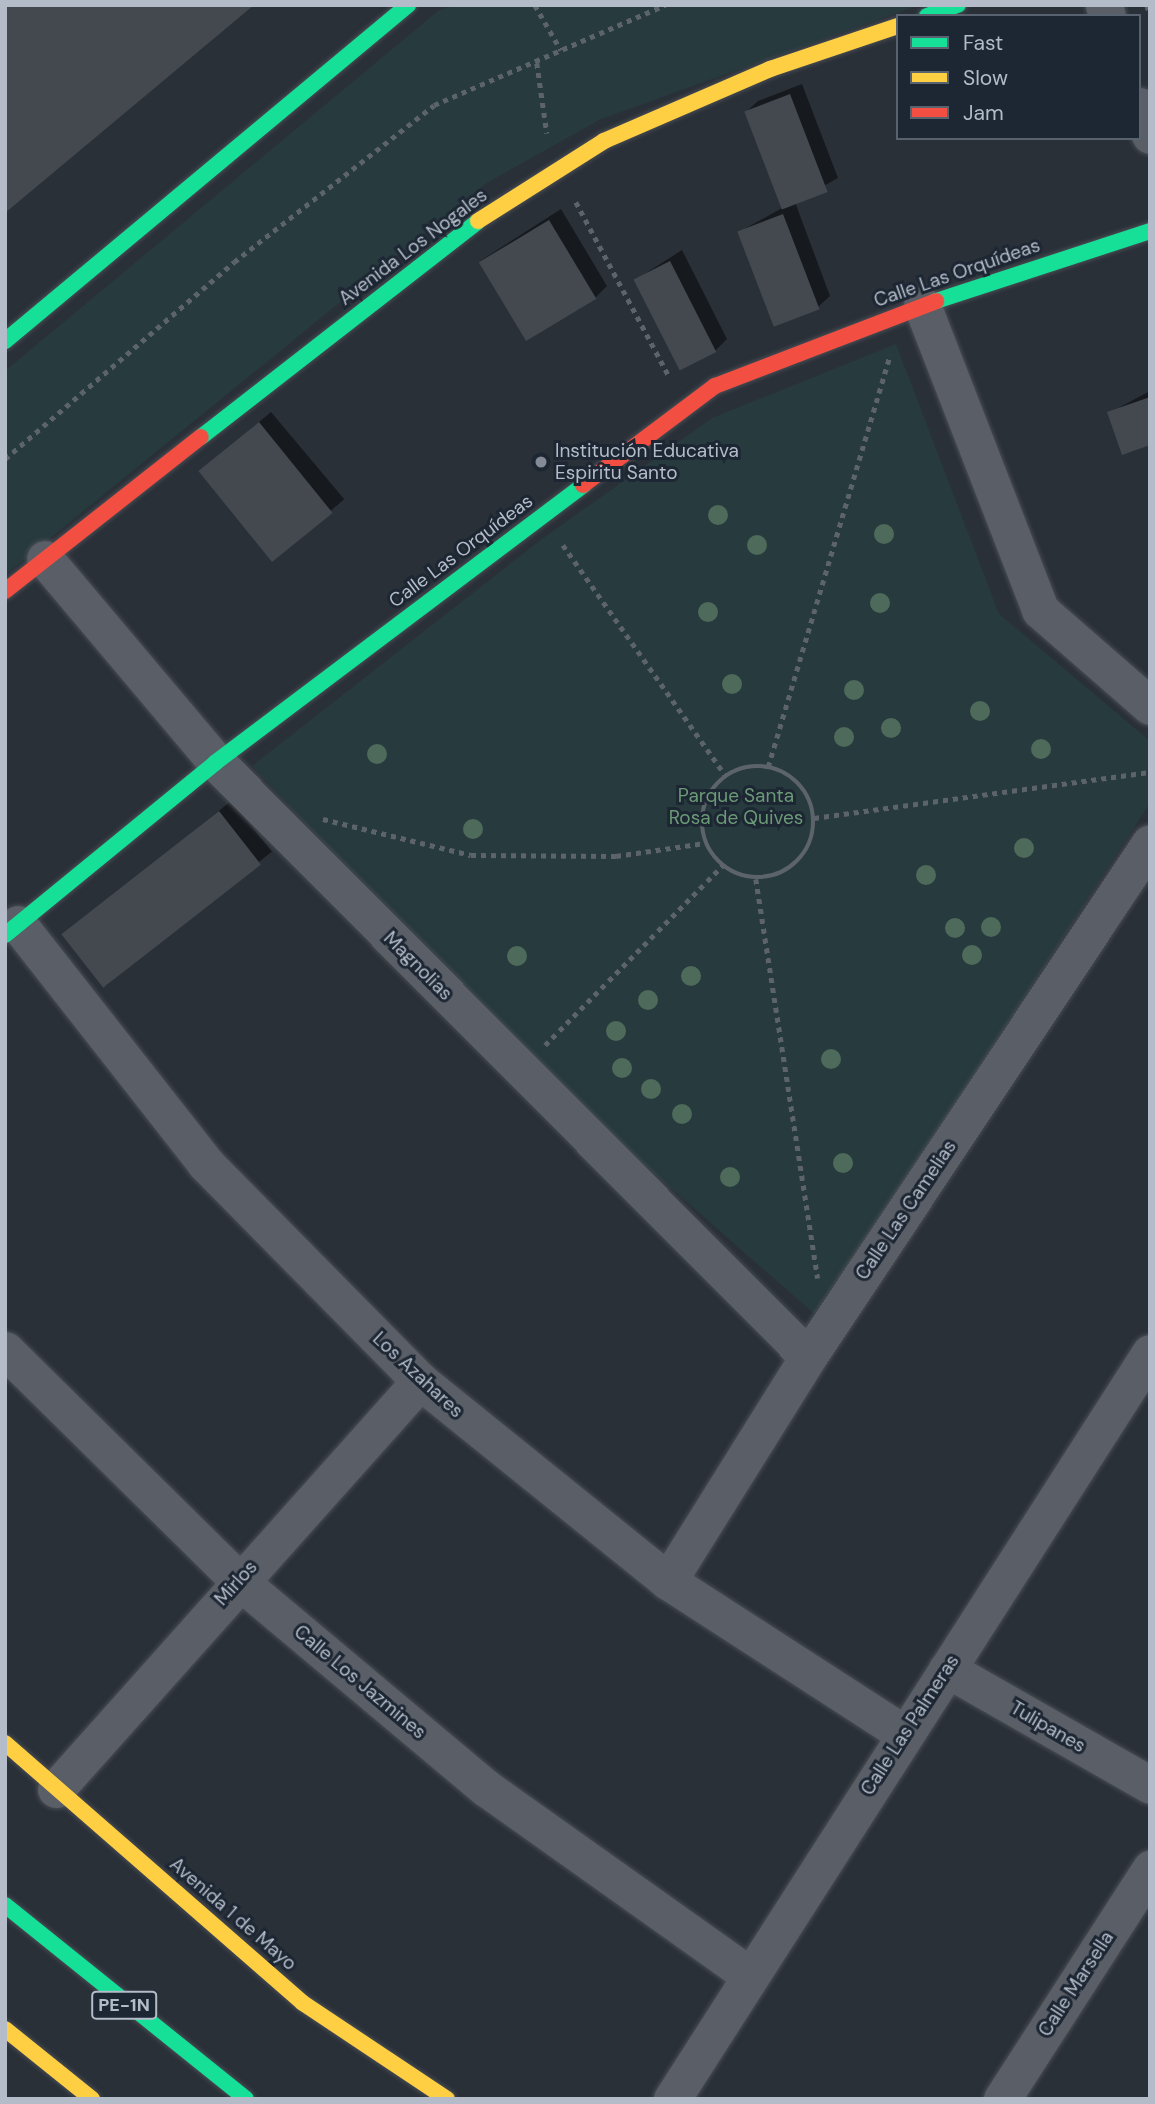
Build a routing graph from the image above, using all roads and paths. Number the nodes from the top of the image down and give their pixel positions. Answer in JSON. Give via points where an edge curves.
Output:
{"nodes":[{"id":1,"x":408,"y":5,"type":"edge"},
{"id":2,"x":535,"y":5,"type":"edge"},
{"id":3,"x":664,"y":5,"type":"edge"},
{"id":4,"x":958,"y":5,"type":"edge"},
{"id":5,"x":1147,"y":5,"type":"edge"},
{"id":6,"x":933,"y":14,"type":"edge"},
{"id":7,"x":1150,"y":15,"type":"edge"},
{"id":8,"x":896,"y":27,"type":"edge"},
{"id":9,"x":561,"y":50,"type":"junction"},
{"id":10,"x":537,"y":62,"type":"junction"},
{"id":11,"x":1141,"y":111,"type":"edge"},
{"id":12,"x":1150,"y":135,"type":"edge"},
{"id":13,"x":558,"y":170,"type":"junction"},
{"id":14,"x":1150,"y":231,"type":"edge"},
{"id":15,"x":913,"y":308,"type":"junction"},
{"id":16,"x":5,"y":341,"type":"edge"},
{"id":17,"x":686,"y":408,"type":"junction"},
{"id":18,"x":5,"y":459,"type":"edge"},
{"id":19,"x":556,"y":536,"type":"dead end"},
{"id":20,"x":45,"y":559,"type":"junction"},
{"id":21,"x":5,"y":591,"type":"edge"},
{"id":22,"x":1150,"y":706,"type":"edge"},
{"id":23,"x":216,"y":762,"type":"junction"},
{"id":24,"x":768,"y":767,"type":"junction"},
{"id":25,"x":1150,"y":772,"type":"edge"},
{"id":26,"x":726,"y":776,"type":"junction"},
{"id":27,"x":311,"y":815,"type":"dead end"},
{"id":28,"x":814,"y":818,"type":"junction"},
{"id":29,"x":705,"y":843,"type":"junction"},
{"id":30,"x":1150,"y":843,"type":"edge"},
{"id":31,"x":722,"y":866,"type":"junction"},
{"id":32,"x":757,"y":879,"type":"junction"},
{"id":33,"x":11,"y":929,"type":"edge"},
{"id":34,"x":521,"y":1069,"type":"junction"},
{"id":35,"x":816,"y":1344,"type":"junction"},
{"id":36,"x":5,"y":1350,"type":"edge"},
{"id":37,"x":1150,"y":1353,"type":"edge"},
{"id":38,"x":420,"y":1381,"type":"junction"},
{"id":39,"x":238,"y":1580,"type":"junction"},
{"id":40,"x":667,"y":1581,"type":"junction"},
{"id":41,"x":947,"y":1669,"type":"junction"},
{"id":42,"x":903,"y":1733,"type":"junction"},
{"id":43,"x":5,"y":1743,"type":"edge"},
{"id":44,"x":1150,"y":1784,"type":"edge"},
{"id":45,"x":56,"y":1789,"type":"junction"},
{"id":46,"x":1147,"y":1880,"type":"edge"},
{"id":47,"x":5,"y":1905,"type":"edge"},
{"id":48,"x":749,"y":1975,"type":"junction"},
{"id":49,"x":5,"y":2029,"type":"edge"},
{"id":50,"x":92,"y":2099,"type":"edge"},
{"id":51,"x":246,"y":2099,"type":"edge"},
{"id":52,"x":447,"y":2099,"type":"edge"},
{"id":53,"x":672,"y":2099,"type":"edge"},
{"id":54,"x":1002,"y":2099,"type":"edge"}],
"edges":[{"from":1,"to":16,"type":"main road"},
{"from":2,"to":9,"type":"path"},
{"from":3,"to":9,"type":"path"},
{"from":4,"to":6,"type":"main road"},
{"from":5,"to":7,"type":"path"},
{"from":8,"to":13,"type":"main road","name":"Avenida Los Nogales","via":[[757,74],[604,141]]},
{"from":9,"to":10,"type":"path"},
{"from":10,"to":13,"type":"path","via":[[544,121]]},
{"from":10,"to":18,"type":"path","via":[[434,105],[234,262]]},
{"from":11,"to":12,"type":"street"},
{"from":13,"to":17,"type":"path"},
{"from":13,"to":20,"type":"main road","name":"Avenida Los Nogales","via":[[482,218]]},
{"from":14,"to":15,"type":"main road","name":"Calle Las Orquídeas"},
{"from":15,"to":17,"type":"main road","name":"Calle Las Orquídeas","via":[[716,386]]},
{"from":15,"to":22,"type":"street","via":[[1040,610]]},
{"from":15,"to":24,"type":"path"},
{"from":17,"to":23,"type":"main road","name":"Calle Las Orquídeas"},
{"from":19,"to":26,"type":"path"},
{"from":20,"to":21,"type":"main road","name":"Avenida Los Nogales"},
{"from":20,"to":23,"type":"street","name":"Magnolias"},
{"from":23,"to":33,"type":"main road","name":"Calle Las Orquídeas"},
{"from":23,"to":34,"type":"street","name":"Magnolias"},
{"from":24,"to":26,"type":"path"},
{"from":24,"to":28,"type":"path","via":[[800,784]]},
{"from":25,"to":28,"type":"path"},
{"from":26,"to":29,"type":"path","via":[[706,799]]},
{"from":27,"to":29,"type":"path","via":[[471,855],[616,856]]},
{"from":28,"to":32,"type":"path","via":[[805,854],[775,876]]},
{"from":29,"to":31,"type":"path"},
{"from":30,"to":35,"type":"street","name":"Calle Las Camelias"},
{"from":31,"to":32,"type":"path"},
{"from":31,"to":34,"type":"path"},
{"from":32,"to":35,"type":"path"},
{"from":33,"to":38,"type":"street","name":"Los Azahares","via":[[206,1164]]},
{"from":34,"to":35,"type":"street","name":"Magnolias"},
{"from":35,"to":40,"type":"street","name":"Calle Las Camelias"},
{"from":36,"to":39,"type":"street","name":"Calle Los Jazmines"},
{"from":37,"to":41,"type":"street","name":"Calle Las Palmeras"},
{"from":38,"to":39,"type":"street","name":"Mirlos"},
{"from":38,"to":40,"type":"street","name":"Los Azahares"},
{"from":39,"to":45,"type":"street","name":"Mirlos"},
{"from":39,"to":48,"type":"street","name":"Calle Los Jazmines","via":[[486,1788]]},
{"from":40,"to":42,"type":"street","name":"Los Azahares"},
{"from":41,"to":42,"type":"street","name":"Calle Las Palmeras"},
{"from":41,"to":44,"type":"street","name":"Tulipanes"},
{"from":42,"to":48,"type":"street","name":"Calle Las Palmeras"},
{"from":43,"to":45,"type":"main road","name":"Avenida 1 de Mayo"},
{"from":45,"to":52,"type":"main road","name":"Avenida 1 de Mayo","via":[[303,2003]]},
{"from":46,"to":54,"type":"street","name":"Calle Marsella"},
{"from":47,"to":51,"type":"main road","number":"PE-1N"},
{"from":48,"to":53,"type":"street","name":"Calle Las Palmeras"},
{"from":49,"to":50,"type":"main road"}]}
